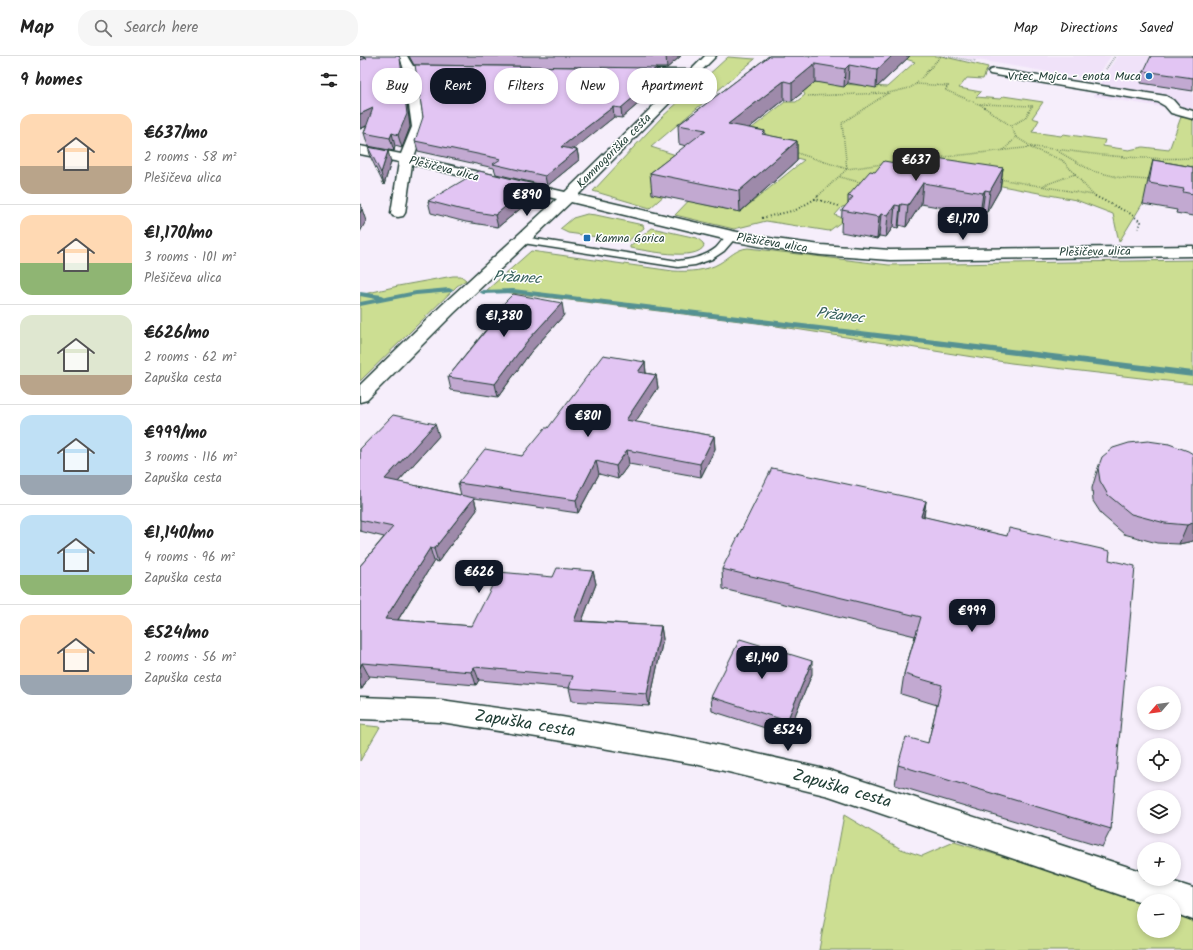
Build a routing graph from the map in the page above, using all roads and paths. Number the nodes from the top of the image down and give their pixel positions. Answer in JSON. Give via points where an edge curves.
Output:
{"nodes":[{"id":1,"x":402,"y":56,"type":"edge"},
{"id":2,"x":711,"y":56,"type":"edge"},
{"id":3,"x":941,"y":56,"type":"edge"},
{"id":4,"x":409,"y":68,"type":"edge"},
{"id":5,"x":698,"y":68,"type":"edge"},
{"id":6,"x":994,"y":72,"type":"dead end"},
{"id":7,"x":916,"y":84,"type":"junction"},
{"id":8,"x":888,"y":93,"type":"junction"},
{"id":9,"x":807,"y":96,"type":"edge"},
{"id":10,"x":415,"y":104,"type":"edge"},
{"id":11,"x":662,"y":104,"type":"edge"},
{"id":12,"x":978,"y":104,"type":"junction"},
{"id":13,"x":1193,"y":115,"type":"edge"},
{"id":14,"x":1011,"y":126,"type":"junction"},
{"id":15,"x":1016,"y":137,"type":"junction"},
{"id":16,"x":1033,"y":147,"type":"junction"},
{"id":17,"x":1029,"y":148,"type":"junction"},
{"id":18,"x":1054,"y":148,"type":"junction"},
{"id":19,"x":360,"y":150,"type":"edge"},
{"id":20,"x":791,"y":150,"type":"dead end"},
{"id":21,"x":1004,"y":151,"type":"junction"},
{"id":22,"x":1193,"y":158,"type":"edge"},
{"id":23,"x":406,"y":159,"type":"junction"},
{"id":24,"x":934,"y":159,"type":"edge"},
{"id":25,"x":888,"y":164,"type":"edge"},
{"id":26,"x":847,"y":169,"type":"junction"},
{"id":27,"x":1075,"y":174,"type":"junction"},
{"id":28,"x":840,"y":177,"type":"junction"},
{"id":29,"x":997,"y":179,"type":"edge"},
{"id":30,"x":1152,"y":180,"type":"edge"},
{"id":31,"x":866,"y":184,"type":"edge"},
{"id":32,"x":1041,"y":187,"type":"junction"},
{"id":33,"x":1093,"y":195,"type":"junction"},
{"id":34,"x":567,"y":198,"type":"junction"},
{"id":35,"x":839,"y":206,"type":"dead end"},
{"id":36,"x":398,"y":213,"type":"dead end"},
{"id":37,"x":732,"y":236,"type":"junction"},
{"id":38,"x":523,"y":240,"type":"junction"},
{"id":39,"x":1193,"y":251,"type":"edge"},
{"id":40,"x":1128,"y":252,"type":"junction"},
{"id":41,"x":360,"y":396,"type":"edge"},
{"id":42,"x":360,"y":708,"type":"edge"},
{"id":43,"x":1193,"y":904,"type":"edge"}],
"edges":[{"from":1,"to":4,"type":"street"},
{"from":2,"to":5,"type":"street","name":"Kamnogoriška cesta"},
{"from":3,"to":7,"type":"path"},
{"from":6,"to":13,"type":"street","via":[[1155,98],[1170,103],[1175,110]]},
{"from":7,"to":8,"type":"path"},
{"from":7,"to":12,"type":"path","via":[[948,86],[945,90]]},
{"from":8,"to":9,"type":"path"},
{"from":8,"to":26,"type":"path","via":[[842,123]]},
{"from":10,"to":23,"type":"street","via":[[418,127]]},
{"from":11,"to":34,"type":"street","name":"Kamnogoriška cesta"},
{"from":12,"to":14,"type":"path"},
{"from":12,"to":14,"type":"path","via":[[1032,106],[1025,118]]},
{"from":14,"to":15,"type":"path"},
{"from":15,"to":16,"type":"path"},
{"from":15,"to":21,"type":"path"},
{"from":16,"to":17,"type":"path"},
{"from":16,"to":18,"type":"path"},
{"from":17,"to":21,"type":"path"},
{"from":17,"to":27,"type":"path","via":[[1062,160]]},
{"from":18,"to":22,"type":"path","via":[[1159,160]]},
{"from":18,"to":30,"type":"path","via":[[1092,171],[1122,178]]},
{"from":19,"to":23,"type":"street","name":"Plešičeva ulica"},
{"from":20,"to":26,"type":"path"},
{"from":21,"to":24,"type":"path"},
{"from":23,"to":34,"type":"street","name":"Plešičeva ulica"},
{"from":23,"to":36,"type":"street"},
{"from":25,"to":26,"type":"path"},
{"from":26,"to":28,"type":"path"},
{"from":27,"to":32,"type":"path"},
{"from":27,"to":33,"type":"path"},
{"from":28,"to":31,"type":"path"},
{"from":28,"to":35,"type":"path","via":[[815,199]]},
{"from":29,"to":32,"type":"path"},
{"from":32,"to":33,"type":"path"},
{"from":33,"to":40,"type":"path","via":[[1131,214],[1141,222]]},
{"from":34,"to":37,"type":"street","name":"Plešičeva ulica"},
{"from":34,"to":38,"type":"street","name":"Kamnogoriška cesta"},
{"from":37,"to":38,"type":"lane","via":[[723,249],[711,258],[678,264]]},
{"from":37,"to":40,"type":"street","name":"Plešičeva ulica","via":[[821,250],[890,255]]},
{"from":38,"to":41,"type":"street","name":"Kamnogoriška cesta","via":[[448,309]]},
{"from":39,"to":40,"type":"street","name":"Plešičeva ulica"},
{"from":42,"to":43,"type":"street","name":"Zapuška cesta","via":[[441,711],[562,729],[695,752],[804,777],[829,783]]}]}
